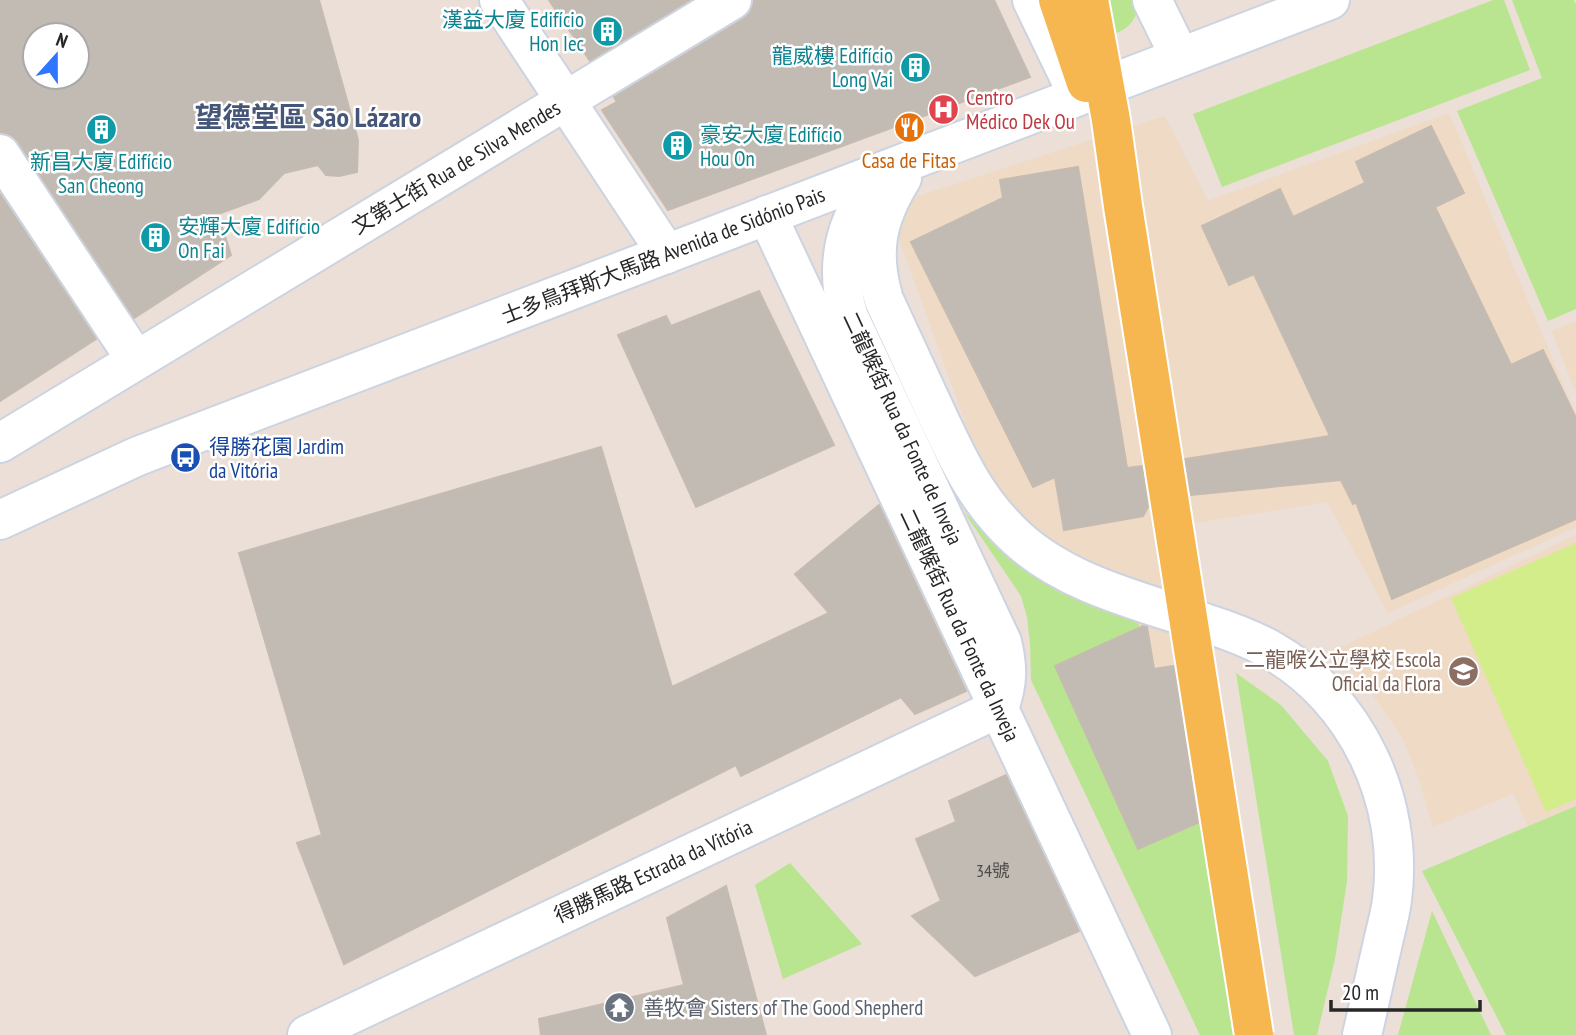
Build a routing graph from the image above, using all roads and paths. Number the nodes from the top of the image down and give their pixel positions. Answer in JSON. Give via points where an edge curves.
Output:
{"nodes":[{"id":1,"x":499,"y":0,"type":"edge"},
{"id":2,"x":732,"y":0,"type":"edge"},
{"id":3,"x":1032,"y":0,"type":"edge"},
{"id":4,"x":1058,"y":0,"type":"edge"},
{"id":5,"x":1089,"y":0,"type":"edge"},
{"id":6,"x":1152,"y":0,"type":"edge"},
{"id":7,"x":1330,"y":0,"type":"edge"},
{"id":8,"x":1180,"y":57,"type":"junction"},
{"id":9,"x":1078,"y":96,"type":"junction"},
{"id":10,"x":566,"y":101,"type":"junction"},
{"id":11,"x":0,"y":154,"type":"edge"},
{"id":12,"x":918,"y":158,"type":"junction"},
{"id":13,"x":1123,"y":206,"type":"junction"},
{"id":14,"x":767,"y":215,"type":"junction"},
{"id":15,"x":667,"y":254,"type":"junction"},
{"id":16,"x":136,"y":360,"type":"junction"},
{"id":17,"x":0,"y":443,"type":"edge"},
{"id":18,"x":0,"y":520,"type":"edge"},
{"id":19,"x":999,"y":708,"type":"junction"},
{"id":20,"x":307,"y":1035,"type":"edge"},
{"id":21,"x":1152,"y":1035,"type":"edge"},
{"id":22,"x":1254,"y":1035,"type":"edge"},
{"id":23,"x":1362,"y":1035,"type":"edge"}],
"edges":[{"from":1,"to":10,"type":"street"},
{"from":2,"to":10,"type":"street","name":"文第士街 Rua de Silva Mendes"},
{"from":3,"to":9,"type":"street"},
{"from":4,"to":13,"type":"main road","bridge":true},
{"from":5,"to":13,"type":"main road","bridge":true},
{"from":6,"to":8,"type":"street"},
{"from":7,"to":8,"type":"street","name":"士多鳥拜斯大馬路 Avenida de Sidónio Pais"},
{"from":8,"to":9,"type":"street","name":"士多鳥拜斯大馬路 Avenida de Sidónio Pais"},
{"from":9,"to":12,"type":"street","name":"士多鳥拜斯大馬路 Avenida de Sidónio Pais"},
{"from":10,"to":15,"type":"street"},
{"from":10,"to":16,"type":"street","name":"文第士街 Rua de Silva Mendes"},
{"from":11,"to":16,"type":"street"},
{"from":12,"to":14,"type":"street","name":"士多鳥拜斯大馬路 Avenida de Sidónio Pais"},
{"from":12,"to":19,"type":"street","name":"二龍喉街 Rua da Fonte de Inveja","via":[[882,179],[856,212],[842,256],[843,295],[848,315],[1002,642],[1008,665]]},
{"from":12,"to":23,"type":"street","via":[[882,216],[875,258],[878,279],[967,478],[991,511],[1050,564],[1270,650],[1336,704],[1366,751],[1390,817],[1395,859],[1392,901]]},
{"from":13,"to":22,"type":"main road","bridge":true},
{"from":14,"to":15,"type":"street","name":"士多鳥拜斯大馬路 Avenida de Sidónio Pais"},
{"from":14,"to":19,"type":"street","name":"二龍喉街 Rua da Fonte da Inveja"},
{"from":15,"to":18,"type":"street","name":"士多鳥拜斯大馬路 Avenida de Sidónio Pais","via":[[138,456]]},
{"from":16,"to":17,"type":"street","name":"文第士街 Rua de Silva Mendes"},
{"from":19,"to":20,"type":"street","name":"得勝馬路 Estrada da Vitória"},
{"from":19,"to":21,"type":"street","name":"二龍喉街 Rua da Fonte da Inveja"}]}
